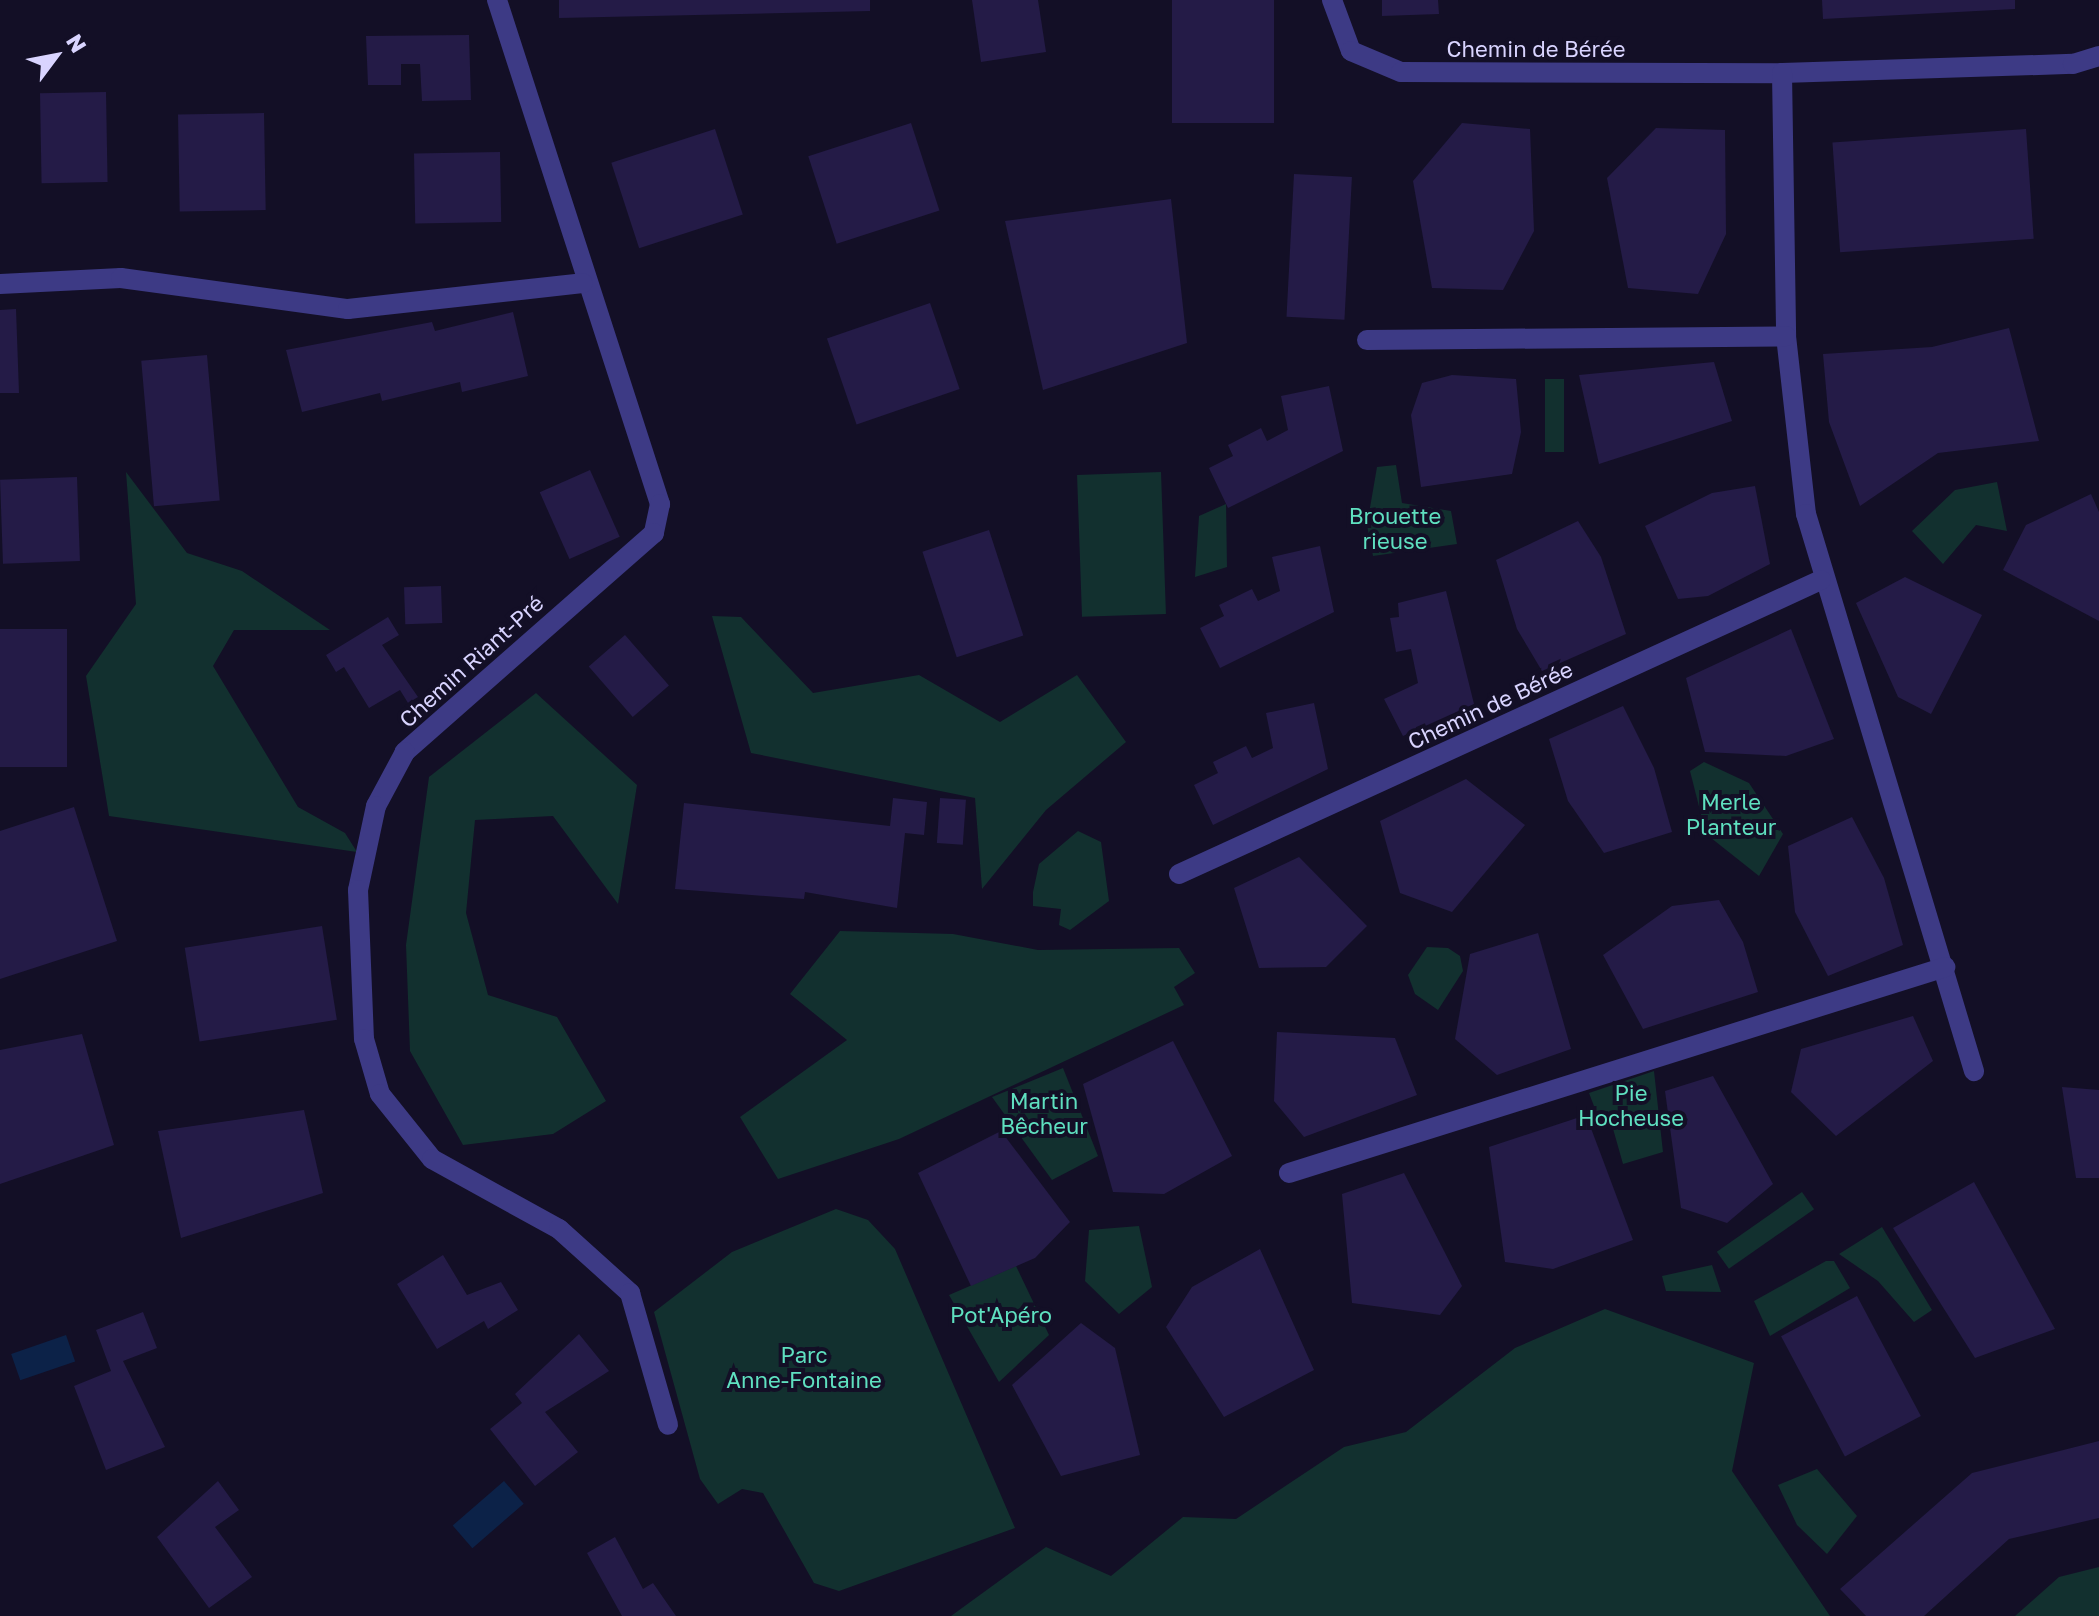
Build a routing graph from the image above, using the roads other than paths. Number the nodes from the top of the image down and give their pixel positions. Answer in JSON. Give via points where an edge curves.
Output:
{"nodes":[{"id":1,"x":497,"y":0,"type":"edge"},
{"id":2,"x":1332,"y":0,"type":"edge"},
{"id":3,"x":2099,"y":56,"type":"edge"},
{"id":4,"x":1782,"y":73,"type":"junction"},
{"id":5,"x":583,"y":283,"type":"junction"},
{"id":6,"x":0,"y":284,"type":"edge"},
{"id":7,"x":1786,"y":336,"type":"junction"},
{"id":8,"x":1367,"y":340,"type":"dead end"},
{"id":9,"x":1821,"y":580,"type":"junction"},
{"id":10,"x":1179,"y":874,"type":"dead end"},
{"id":11,"x":1945,"y":967,"type":"junction"},
{"id":12,"x":1974,"y":1071,"type":"dead end"},
{"id":13,"x":1289,"y":1173,"type":"dead end"},
{"id":14,"x":668,"y":1425,"type":"dead end"}],
"edges":[{"from":1,"to":5,"type":"street","name":"Chemin Riant-Pré"},
{"from":2,"to":4,"type":"street","name":"Chemin de Bérée","via":[[1351,51],[1401,72]]},
{"from":3,"to":4,"type":"street","name":"Chemin de Bérée","via":[[2063,65]]},
{"from":4,"to":7,"type":"street"},
{"from":5,"to":6,"type":"street","via":[[348,309],[121,278]]},
{"from":5,"to":14,"type":"street","name":"Chemin Riant-Pré","via":[[660,504],[654,533],[405,752],[376,806],[358,890],[364,1039],[380,1094],[432,1159],[559,1229],[630,1293]]},
{"from":7,"to":8,"type":"street"},
{"from":7,"to":9,"type":"street","via":[[1806,514]]},
{"from":9,"to":10,"type":"street","name":"Chemin de Bérée"},
{"from":9,"to":11,"type":"street"},
{"from":11,"to":12,"type":"street"},
{"from":11,"to":13,"type":"street"}]}
